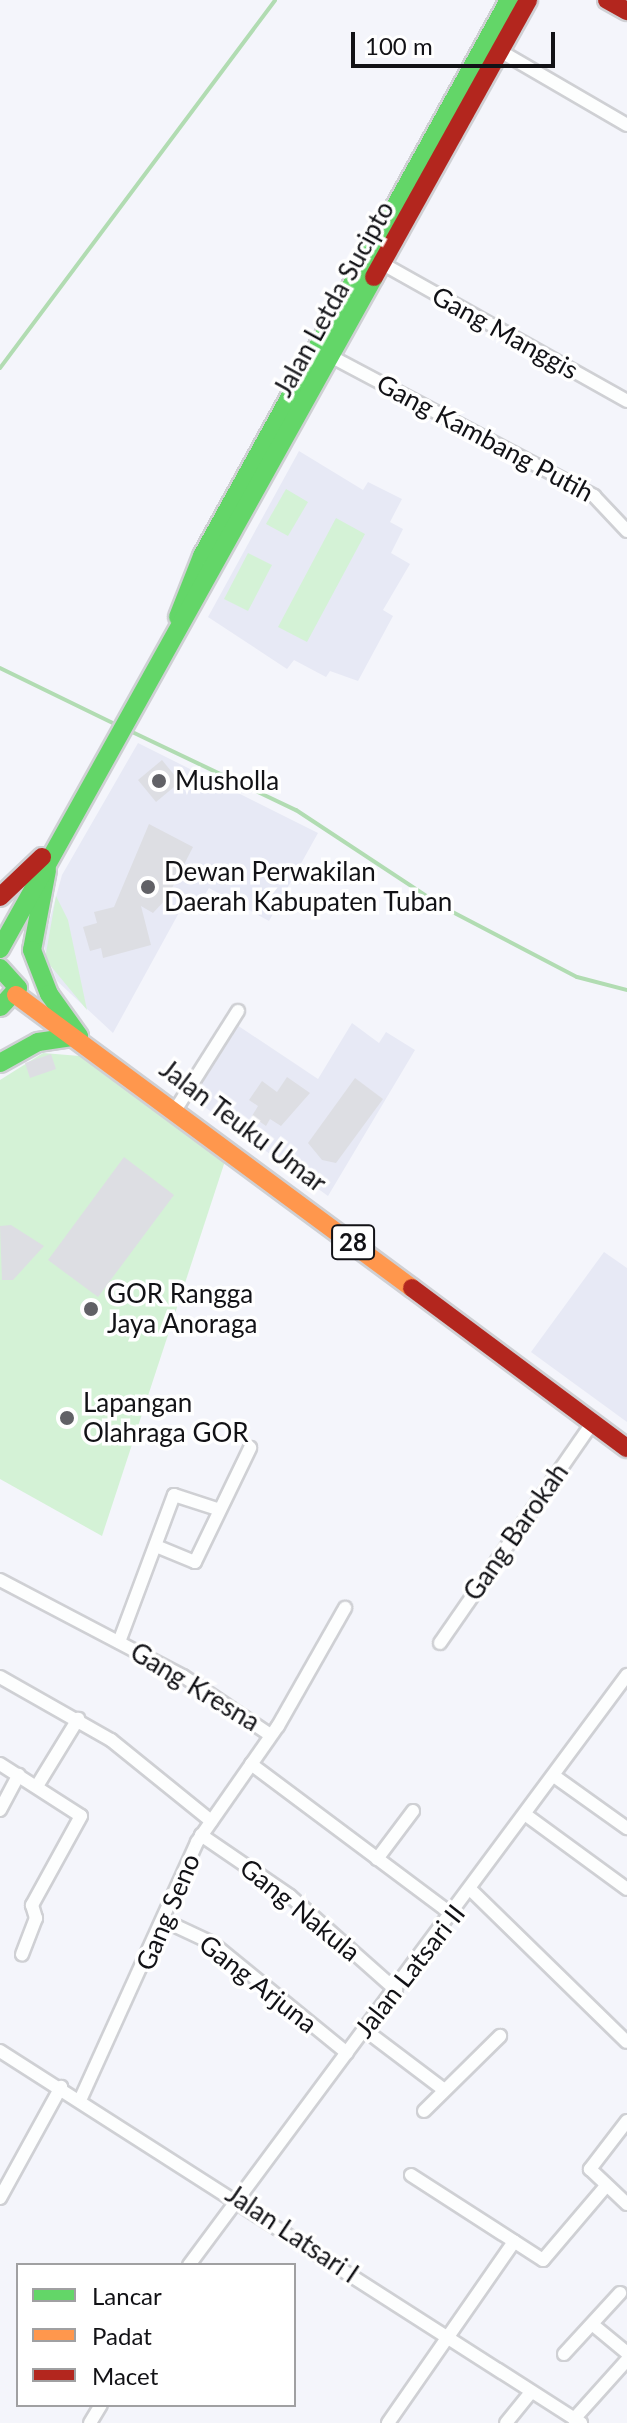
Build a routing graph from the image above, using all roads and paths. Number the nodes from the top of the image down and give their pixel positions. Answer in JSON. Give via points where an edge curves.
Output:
{"nodes":[{"id":1,"x":509,"y":0,"type":"edge"},
{"id":2,"x":528,"y":0,"type":"edge"},
{"id":3,"x":607,"y":0,"type":"edge"},
{"id":4,"x":627,"y":11,"type":"edge"},
{"id":5,"x":500,"y":51,"type":"junction"},
{"id":6,"x":627,"y":125,"type":"edge"},
{"id":7,"x":383,"y":264,"type":"junction"},
{"id":8,"x":332,"y":357,"type":"junction"},
{"id":9,"x":627,"y":401,"type":"edge"},
{"id":10,"x":626,"y":525,"type":"edge"},
{"id":11,"x":178,"y":617,"type":"junction"},
{"id":12,"x":51,"y":850,"type":"junction"},
{"id":13,"x":0,"y":897,"type":"edge"},
{"id":14,"x":0,"y":949,"type":"edge"},
{"id":15,"x":0,"y":968,"type":"edge"},
{"id":16,"x":16,"y":995,"type":"junction"},
{"id":17,"x":0,"y":1007,"type":"edge"},
{"id":18,"x":238,"y":1011,"type":"dead end"},
{"id":19,"x":79,"y":1036,"type":"junction"},
{"id":20,"x":0,"y":1063,"type":"edge"},
{"id":21,"x":176,"y":1109,"type":"junction"},
{"id":22,"x":593,"y":1422,"type":"junction"},
{"id":23,"x":250,"y":1448,"type":"dead end"},
{"id":24,"x":627,"y":1448,"type":"edge"},
{"id":25,"x":217,"y":1509,"type":"junction"},
{"id":26,"x":156,"y":1546,"type":"junction"},
{"id":27,"x":0,"y":1580,"type":"edge"},
{"id":28,"x":345,"y":1608,"type":"dead end"},
{"id":29,"x":119,"y":1642,"type":"junction"},
{"id":30,"x":440,"y":1643,"type":"dead end"},
{"id":31,"x":627,"y":1675,"type":"edge"},
{"id":32,"x":0,"y":1677,"type":"edge"},
{"id":33,"x":78,"y":1719,"type":"junction"},
{"id":34,"x":269,"y":1734,"type":"junction"},
{"id":35,"x":0,"y":1764,"type":"edge"},
{"id":36,"x":251,"y":1764,"type":"junction"},
{"id":37,"x":19,"y":1775,"type":"junction"},
{"id":38,"x":554,"y":1776,"type":"junction"},
{"id":39,"x":37,"y":1786,"type":"junction"},
{"id":40,"x":0,"y":1810,"type":"edge"},
{"id":41,"x":413,"y":1811,"type":"dead end"},
{"id":42,"x":526,"y":1815,"type":"junction"},
{"id":43,"x":211,"y":1821,"type":"junction"},
{"id":44,"x":627,"y":1828,"type":"edge"},
{"id":45,"x":201,"y":1835,"type":"junction"},
{"id":46,"x":377,"y":1859,"type":"junction"},
{"id":47,"x":627,"y":1889,"type":"edge"},
{"id":48,"x":472,"y":1891,"type":"junction"},
{"id":49,"x":453,"y":1915,"type":"junction"},
{"id":50,"x":165,"y":1921,"type":"junction"},
{"id":51,"x":22,"y":1954,"type":"dead end"},
{"id":52,"x":396,"y":1990,"type":"junction"},
{"id":53,"x":365,"y":2030,"type":"junction"},
{"id":54,"x":500,"y":2036,"type":"dead end"},
{"id":55,"x":627,"y":2042,"type":"edge"},
{"id":56,"x":0,"y":2051,"type":"edge"},
{"id":57,"x":347,"y":2053,"type":"junction"},
{"id":58,"x":61,"y":2087,"type":"junction"},
{"id":59,"x":443,"y":2089,"type":"junction"},
{"id":60,"x":81,"y":2098,"type":"junction"},
{"id":61,"x":424,"y":2111,"type":"dead end"},
{"id":62,"x":624,"y":2124,"type":"edge"},
{"id":63,"x":411,"y":2175,"type":"dead end"},
{"id":64,"x":4,"y":2179,"type":"edge"},
{"id":65,"x":606,"y":2186,"type":"junction"},
{"id":66,"x":235,"y":2196,"type":"junction"},
{"id":67,"x":0,"y":2198,"type":"edge"},
{"id":68,"x":627,"y":2204,"type":"edge"},
{"id":69,"x":514,"y":2242,"type":"junction"},
{"id":70,"x":190,"y":2263,"type":"edge"},
{"id":71,"x":620,"y":2293,"type":"dead end"},
{"id":72,"x":592,"y":2324,"type":"junction"},
{"id":73,"x":446,"y":2337,"type":"junction"},
{"id":74,"x":627,"y":2353,"type":"edge"},
{"id":75,"x":564,"y":2354,"type":"dead end"},
{"id":76,"x":627,"y":2360,"type":"edge"},
{"id":77,"x":530,"y":2393,"type":"junction"},
{"id":78,"x":578,"y":2421,"type":"edge"},
{"id":79,"x":388,"y":2423,"type":"edge"},
{"id":80,"x":506,"y":2423,"type":"edge"}],
"edges":[{"from":1,"to":11,"type":"main road","name":"Jalan Letda Sucipto","via":[[198,564]]},
{"from":2,"to":5,"type":"main road","name":"Jalan Letda Sucipto"},
{"from":3,"to":4,"type":"main road"},
{"from":5,"to":6,"type":"street"},
{"from":5,"to":7,"type":"main road","name":"Jalan Letda Sucipto"},
{"from":7,"to":8,"type":"main road","name":"Jalan Letda Sucipto"},
{"from":7,"to":9,"type":"street","name":"Gang Manggis"},
{"from":8,"to":10,"type":"street","name":"Gang Kambang Putih","via":[[553,472],[606,503]]},
{"from":8,"to":11,"type":"main road","name":"Jalan Letda Sucipto","via":[[217,567]]},
{"from":11,"to":12,"type":"main road","name":"Jalan Letda Sucipto"},
{"from":12,"to":13,"type":"main road"},
{"from":12,"to":14,"type":"main road","name":"Jalan Letda Sucipto"},
{"from":12,"to":19,"type":"main road","via":[[32,950],[49,994]]},
{"from":15,"to":16,"type":"main road","number":"28","via":[[14,976]]},
{"from":16,"to":17,"type":"main road"},
{"from":16,"to":19,"type":"main road","name":"Jalan Teuku Umar","number":"28"},
{"from":18,"to":21,"type":"street"},
{"from":19,"to":20,"type":"main road","via":[[38,1042]]},
{"from":19,"to":21,"type":"main road","name":"Jalan Teuku Umar","number":"28"},
{"from":21,"to":22,"type":"main road","name":"Jalan Teuku Umar","number":"28"},
{"from":22,"to":24,"type":"main road","name":"Jalan Teuku Umar","number":"28"},
{"from":22,"to":30,"type":"street","name":"Gang Barokah"},
{"from":23,"to":25,"type":"street"},
{"from":25,"to":26,"type":"street","name":"Gang Kresna","via":[[175,1494]]},
{"from":25,"to":26,"type":"street","via":[[194,1563]]},
{"from":26,"to":29,"type":"street","name":"Gang Kresna"},
{"from":27,"to":29,"type":"street","name":"Gang Kresna"},
{"from":28,"to":34,"type":"street","name":"Gang Seno"},
{"from":29,"to":34,"type":"street","name":"Gang Kresna","via":[[253,1717]]},
{"from":31,"to":38,"type":"street","name":"Jalan Latsari II"},
{"from":32,"to":33,"type":"street"},
{"from":33,"to":39,"type":"street"},
{"from":33,"to":43,"type":"street"},
{"from":34,"to":36,"type":"street","name":"Gang Seno"},
{"from":35,"to":37,"type":"street"},
{"from":36,"to":43,"type":"street","name":"Gang Seno"},
{"from":36,"to":46,"type":"street"},
{"from":37,"to":39,"type":"street"},
{"from":37,"to":40,"type":"street"},
{"from":38,"to":42,"type":"street","name":"Jalan Latsari II"},
{"from":38,"to":44,"type":"street"},
{"from":39,"to":51,"type":"street","via":[[81,1817],[32,1905],[36,1918]]},
{"from":41,"to":46,"type":"street"},
{"from":42,"to":47,"type":"street"},
{"from":42,"to":48,"type":"street","name":"Jalan Latsari II"},
{"from":43,"to":45,"type":"street","name":"Gang Seno"},
{"from":45,"to":50,"type":"street","name":"Gang Seno"},
{"from":45,"to":52,"type":"street","name":"Gang Nakula","via":[[290,1896]]},
{"from":46,"to":49,"type":"street"},
{"from":48,"to":49,"type":"street","name":"Jalan Latsari II"},
{"from":48,"to":55,"type":"street"},
{"from":49,"to":52,"type":"street","name":"Jalan Latsari II"},
{"from":50,"to":57,"type":"street","name":"Gang Arjuna","via":[[212,1943]]},
{"from":50,"to":60,"type":"street","name":"Gang Seno"},
{"from":52,"to":53,"type":"street","name":"Jalan Latsari II"},
{"from":53,"to":57,"type":"street","name":"Jalan Latsari II"},
{"from":53,"to":59,"type":"street"},
{"from":54,"to":59,"type":"street"},
{"from":56,"to":58,"type":"street","name":"Jalan Latsari I"},
{"from":57,"to":66,"type":"street","name":"Jalan Latsari II"},
{"from":58,"to":60,"type":"street","name":"Jalan Latsari I"},
{"from":58,"to":64,"type":"street"},
{"from":59,"to":61,"type":"street"},
{"from":60,"to":66,"type":"street","name":"Jalan Latsari I"},
{"from":62,"to":65,"type":"street","via":[[590,2166]]},
{"from":63,"to":69,"type":"street"},
{"from":64,"to":67,"type":"street"},
{"from":65,"to":68,"type":"street"},
{"from":65,"to":69,"type":"street","via":[[545,2259]]},
{"from":66,"to":70,"type":"street","name":"Jalan Latsari II"},
{"from":66,"to":73,"type":"street","name":"Jalan Latsari I"},
{"from":69,"to":73,"type":"street"},
{"from":71,"to":72,"type":"street"},
{"from":72,"to":74,"type":"street"},
{"from":72,"to":75,"type":"street"},
{"from":73,"to":77,"type":"street","name":"Jalan Latsari I"},
{"from":73,"to":79,"type":"street"},
{"from":76,"to":78,"type":"street"},
{"from":77,"to":78,"type":"street","name":"Jalan Latsari I"},
{"from":77,"to":80,"type":"street"}]}
